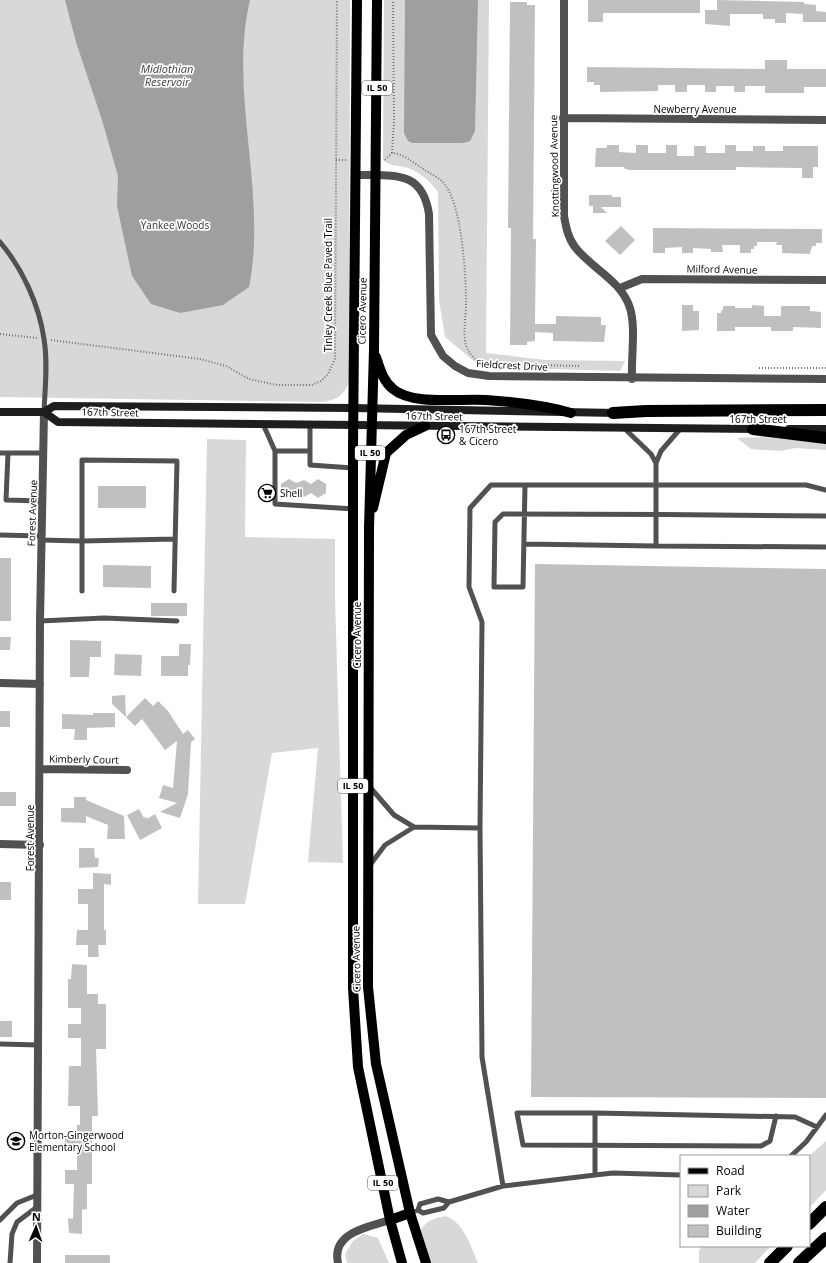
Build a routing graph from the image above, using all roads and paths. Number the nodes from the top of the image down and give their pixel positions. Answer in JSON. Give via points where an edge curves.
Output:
{"nodes":[{"id":1,"x":337,"y":0,"type":"edge"},
{"id":2,"x":357,"y":0,"type":"edge"},
{"id":3,"x":377,"y":0,"type":"edge"},
{"id":4,"x":393,"y":0,"type":"edge"},
{"id":5,"x":564,"y":0,"type":"edge"},
{"id":6,"x":563,"y":118,"type":"junction"},
{"id":7,"x":826,"y":120,"type":"edge"},
{"id":8,"x":392,"y":153,"type":"junction"},
{"id":9,"x":336,"y":160,"type":"junction"},
{"id":10,"x":349,"y":160,"type":"dead end"},
{"id":11,"x":383,"y":160,"type":"dead end"},
{"id":12,"x":356,"y":175,"type":"junction"},
{"id":13,"x":376,"y":176,"type":"junction"},
{"id":14,"x":0,"y":242,"type":"edge"},
{"id":15,"x":826,"y":280,"type":"edge"},
{"id":16,"x":620,"y":288,"type":"junction"},
{"id":17,"x":0,"y":334,"type":"edge"},
{"id":18,"x":44,"y":339,"type":"junction"},
{"id":19,"x":374,"y":350,"type":"junction"},
{"id":20,"x":587,"y":367,"type":"dead end"},
{"id":21,"x":757,"y":368,"type":"dead end"},
{"id":22,"x":826,"y":368,"type":"edge"},
{"id":23,"x":632,"y":379,"type":"junction"},
{"id":24,"x":826,"y":379,"type":"edge"},
{"id":25,"x":353,"y":408,"type":"junction"},
{"id":26,"x":372,"y":408,"type":"junction"},
{"id":27,"x":826,"y":410,"type":"edge"},
{"id":28,"x":0,"y":412,"type":"edge"},
{"id":29,"x":44,"y":412,"type":"junction"},
{"id":30,"x":571,"y":413,"type":"junction"},
{"id":31,"x":613,"y":413,"type":"junction"},
{"id":32,"x":826,"y":414,"type":"edge"},
{"id":33,"x":263,"y":424,"type":"junction"},
{"id":34,"x":310,"y":424,"type":"junction"},
{"id":35,"x":353,"y":424,"type":"junction"},
{"id":36,"x":371,"y":425,"type":"junction"},
{"id":37,"x":425,"y":426,"type":"junction"},
{"id":38,"x":624,"y":427,"type":"junction"},
{"id":39,"x":681,"y":428,"type":"junction"},
{"id":40,"x":753,"y":429,"type":"junction"},
{"id":41,"x":826,"y":429,"type":"edge"},
{"id":42,"x":826,"y":438,"type":"edge"},
{"id":43,"x":275,"y":451,"type":"junction"},
{"id":44,"x":310,"y":451,"type":"junction"},
{"id":45,"x":0,"y":453,"type":"edge"},
{"id":46,"x":8,"y":453,"type":"junction"},
{"id":47,"x":44,"y":453,"type":"junction"},
{"id":48,"x":656,"y":463,"type":"junction"},
{"id":49,"x":353,"y":468,"type":"junction"},
{"id":50,"x":656,"y":485,"type":"junction"},
{"id":51,"x":525,"y":486,"type":"junction"},
{"id":52,"x":826,"y":490,"type":"edge"},
{"id":53,"x":43,"y":501,"type":"junction"},
{"id":54,"x":354,"y":509,"type":"junction"},
{"id":55,"x":525,"y":514,"type":"junction"},
{"id":56,"x":656,"y":514,"type":"junction"},
{"id":57,"x":826,"y":516,"type":"edge"},
{"id":58,"x":369,"y":528,"type":"junction"},
{"id":59,"x":0,"y":535,"type":"edge"},
{"id":60,"x":41,"y":538,"type":"junction"},
{"id":61,"x":175,"y":539,"type":"junction"},
{"id":62,"x":82,"y":541,"type":"junction"},
{"id":63,"x":525,"y":544,"type":"junction"},
{"id":64,"x":656,"y":546,"type":"junction"},
{"id":65,"x":826,"y":547,"type":"edge"},
{"id":66,"x":82,"y":590,"type":"dead end"},
{"id":67,"x":174,"y":591,"type":"dead end"},
{"id":68,"x":40,"y":621,"type":"junction"},
{"id":69,"x":177,"y":621,"type":"dead end"},
{"id":70,"x":0,"y":683,"type":"edge"},
{"id":71,"x":40,"y":684,"type":"junction"},
{"id":72,"x":40,"y":769,"type":"junction"},
{"id":73,"x":127,"y":770,"type":"dead end"},
{"id":74,"x":368,"y":786,"type":"junction"},
{"id":75,"x":414,"y":826,"type":"junction"},
{"id":76,"x":480,"y":828,"type":"junction"},
{"id":77,"x":0,"y":844,"type":"edge"},
{"id":78,"x":40,"y":845,"type":"junction"},
{"id":79,"x":368,"y":868,"type":"junction"},
{"id":80,"x":0,"y":1044,"type":"edge"},
{"id":81,"x":39,"y":1045,"type":"junction"},
{"id":82,"x":595,"y":1113,"type":"junction"},
{"id":83,"x":776,"y":1116,"type":"junction"},
{"id":84,"x":826,"y":1116,"type":"edge"},
{"id":85,"x":818,"y":1127,"type":"junction"},
{"id":86,"x":595,"y":1146,"type":"junction"},
{"id":87,"x":791,"y":1155,"type":"edge"},
{"id":88,"x":595,"y":1175,"type":"junction"},
{"id":89,"x":680,"y":1175,"type":"edge"},
{"id":90,"x":503,"y":1186,"type":"junction"},
{"id":91,"x":37,"y":1196,"type":"junction"},
{"id":92,"x":449,"y":1202,"type":"junction"},
{"id":93,"x":37,"y":1207,"type":"junction"},
{"id":94,"x":826,"y":1207,"type":"edge"},
{"id":95,"x":414,"y":1211,"type":"junction"},
{"id":96,"x":0,"y":1220,"type":"edge"},
{"id":97,"x":390,"y":1220,"type":"junction"},
{"id":98,"x":810,"y":1223,"type":"edge"},
{"id":99,"x":826,"y":1238,"type":"edge"},
{"id":100,"x":786,"y":1247,"type":"edge"},
{"id":101,"x":10,"y":1263,"type":"edge"},
{"id":102,"x":37,"y":1263,"type":"edge"},
{"id":103,"x":338,"y":1263,"type":"edge"},
{"id":104,"x":402,"y":1263,"type":"edge"},
{"id":105,"x":426,"y":1263,"type":"edge"},
{"id":106,"x":770,"y":1263,"type":"edge"},
{"id":107,"x":800,"y":1263,"type":"edge"}],
"edges":[{"from":1,"to":9,"type":"path","name":"Tinley Creek Blue Paved Trail"},
{"from":2,"to":12,"type":"main road","name":"Cicero Avenue","number":"IL 50"},
{"from":3,"to":13,"type":"main road","name":"Cicero Avenue","number":"IL 50"},
{"from":4,"to":8,"type":"path"},
{"from":5,"to":6,"type":"street","name":"Knottingwood Avenue"},
{"from":6,"to":7,"type":"street","name":"Newberry Avenue"},
{"from":6,"to":16,"type":"street","name":"Knottingwood Avenue","via":[[564,216],[567,232],[574,246]]},
{"from":8,"to":11,"type":"path"},
{"from":8,"to":20,"type":"path","via":[[402,156],[441,180],[450,193],[463,260],[466,347],[469,353],[485,364]]},
{"from":9,"to":10,"type":"path"},
{"from":9,"to":18,"type":"path","name":"Tinley Creek Blue Paved Trail","via":[[335,359],[328,374],[321,380],[312,384],[277,385],[249,379],[226,366],[200,359]]},
{"from":12,"to":13,"type":"street","name":"Fieldcrest Drive"},
{"from":12,"to":25,"type":"main road","name":"Cicero Avenue","number":"IL 50"},
{"from":13,"to":19,"type":"main road","name":"Cicero Avenue","number":"IL 50"},
{"from":13,"to":23,"type":"street","name":"Fieldcrest Drive","via":[[411,180],[422,189],[427,201],[431,335],[443,356],[455,366],[468,373],[489,376]]},
{"from":14,"to":18,"type":"lane","via":[[31,292]]},
{"from":15,"to":16,"type":"street","name":"Milford Avenue","via":[[642,279]]},
{"from":16,"to":23,"type":"street","name":"Knottingwood Avenue","via":[[630,308],[632,322]]},
{"from":17,"to":18,"type":"path","name":"Tinley Creek Blue Paved Trail"},
{"from":18,"to":29,"type":"lane"},
{"from":19,"to":26,"type":"main road","name":"Cicero Avenue","number":"IL 50"},
{"from":19,"to":30,"type":"main road","via":[[382,375],[388,384],[393,390],[410,398],[485,400],[547,406]]},
{"from":21,"to":22,"type":"path"},
{"from":23,"to":24,"type":"street","name":"Fieldcrest Drive"},
{"from":25,"to":26,"type":"main road","name":"167th Street"},
{"from":25,"to":29,"type":"main road","name":"167th Street","via":[[54,406]]},
{"from":25,"to":35,"type":"main road","name":"Cicero Avenue","number":"IL 50"},
{"from":26,"to":30,"type":"main road","name":"167th Street"},
{"from":26,"to":36,"type":"main road","name":"Cicero Avenue","number":"IL 50"},
{"from":27,"to":31,"type":"highway"},
{"from":28,"to":29,"type":"main road","name":"167th Street"},
{"from":29,"to":33,"type":"main road","name":"167th Street","via":[[58,422]]},
{"from":29,"to":47,"type":"street","name":"Forest Avenue"},
{"from":30,"to":31,"type":"main road","name":"167th Street"},
{"from":31,"to":32,"type":"main road","name":"167th Street"},
{"from":33,"to":34,"type":"main road","name":"167th Street"},
{"from":33,"to":43,"type":"lane"},
{"from":34,"to":35,"type":"main road","name":"167th Street"},
{"from":34,"to":44,"type":"lane"},
{"from":35,"to":36,"type":"main road","name":"167th Street"},
{"from":35,"to":49,"type":"main road","name":"Cicero Avenue","number":"IL 50"},
{"from":36,"to":37,"type":"main road","name":"167th Street"},
{"from":36,"to":58,"type":"main road","name":"Cicero Avenue","number":"IL 50"},
{"from":37,"to":38,"type":"main road","name":"167th Street"},
{"from":37,"to":58,"type":"main road","via":[[406,435],[386,453]]},
{"from":38,"to":39,"type":"main road","name":"167th Street"},
{"from":38,"to":48,"type":"lane","via":[[651,454]]},
{"from":39,"to":40,"type":"main road","name":"167th Street"},
{"from":39,"to":48,"type":"lane","via":[[661,451]]},
{"from":40,"to":41,"type":"main road","name":"167th Street"},
{"from":40,"to":42,"type":"highway"},
{"from":43,"to":44,"type":"lane"},
{"from":43,"to":54,"type":"lane","via":[[276,504]]},
{"from":44,"to":49,"type":"lane","via":[[310,466]]},
{"from":45,"to":46,"type":"lane"},
{"from":46,"to":47,"type":"lane"},
{"from":46,"to":53,"type":"lane","via":[[6,500]]},
{"from":47,"to":53,"type":"street","name":"Forest Avenue"},
{"from":48,"to":50,"type":"lane"},
{"from":49,"to":54,"type":"main road","name":"Cicero Avenue","number":"IL 50"},
{"from":50,"to":51,"type":"lane"},
{"from":50,"to":52,"type":"lane","via":[[806,485]]},
{"from":50,"to":56,"type":"lane"},
{"from":51,"to":55,"type":"lane"},
{"from":51,"to":76,"type":"lane","via":[[490,486],[470,508],[469,587],[482,622]]},
{"from":53,"to":60,"type":"street","name":"Forest Avenue"},
{"from":54,"to":97,"type":"main road","name":"Cicero Avenue","number":"IL 50","via":[[352,930],[355,1028],[358,1067]]},
{"from":55,"to":56,"type":"lane"},
{"from":55,"to":63,"type":"lane"},
{"from":55,"to":63,"type":"lane","via":[[503,514],[495,522],[494,587],[523,588]]},
{"from":56,"to":57,"type":"lane"},
{"from":56,"to":64,"type":"lane"},
{"from":58,"to":74,"type":"main road","name":"Cicero Avenue","number":"IL 50"},
{"from":59,"to":60,"type":"lane"},
{"from":60,"to":62,"type":"lane"},
{"from":60,"to":68,"type":"street","name":"Forest Avenue"},
{"from":61,"to":62,"type":"lane"},
{"from":61,"to":62,"type":"lane","via":[[177,460],[82,460]]},
{"from":61,"to":67,"type":"lane"},
{"from":62,"to":66,"type":"lane"},
{"from":63,"to":64,"type":"lane"},
{"from":64,"to":65,"type":"lane"},
{"from":68,"to":69,"type":"lane","via":[[104,618]]},
{"from":68,"to":71,"type":"street","name":"Forest Avenue"},
{"from":70,"to":71,"type":"street"},
{"from":71,"to":72,"type":"street","name":"Forest Avenue"},
{"from":72,"to":73,"type":"street","name":"Kimberly Court"},
{"from":72,"to":78,"type":"street","name":"Forest Avenue"},
{"from":74,"to":75,"type":"lane","via":[[394,815]]},
{"from":74,"to":79,"type":"main road","name":"Cicero Avenue","number":"IL 50"},
{"from":75,"to":76,"type":"lane"},
{"from":75,"to":79,"type":"lane","via":[[385,844]]},
{"from":76,"to":90,"type":"lane","via":[[482,1057]]},
{"from":77,"to":78,"type":"street"},
{"from":78,"to":81,"type":"street","name":"Forest Avenue"},
{"from":79,"to":95,"type":"main road","name":"Cicero Avenue","number":"IL 50","via":[[368,987],[376,1064]]},
{"from":80,"to":81,"type":"lane"},
{"from":81,"to":91,"type":"street","name":"Forest Avenue"},
{"from":82,"to":83,"type":"lane"},
{"from":82,"to":86,"type":"lane"},
{"from":82,"to":86,"type":"lane","via":[[516,1113],[523,1145]]},
{"from":83,"to":85,"type":"lane","via":[[795,1116]]},
{"from":83,"to":86,"type":"lane","via":[[770,1141],[761,1146]]},
{"from":84,"to":85,"type":"lane"},
{"from":85,"to":87,"type":"lane"},
{"from":86,"to":88,"type":"lane"},
{"from":88,"to":89,"type":"lane"},
{"from":88,"to":90,"type":"lane"},
{"from":90,"to":92,"type":"lane"},
{"from":91,"to":93,"type":"street","name":"Forest Avenue"},
{"from":91,"to":96,"type":"lane","via":[[18,1204]]},
{"from":92,"to":95,"type":"lane","via":[[444,1208],[423,1213]]},
{"from":92,"to":95,"type":"lane","via":[[438,1199],[420,1204]]},
{"from":93,"to":101,"type":"lane","via":[[17,1222],[12,1234]]},
{"from":93,"to":102,"type":"street","name":"Forest Avenue"},
{"from":94,"to":98,"type":"highway"},
{"from":95,"to":97,"type":"main road"},
{"from":95,"to":105,"type":"main road","name":"Cicero Avenue","number":"IL 50"},
{"from":97,"to":103,"type":"street","via":[[346,1237],[338,1248]]},
{"from":97,"to":104,"type":"main road","name":"Cicero Avenue","number":"IL 50"},
{"from":99,"to":107,"type":"highway"},
{"from":100,"to":106,"type":"highway"}]}
